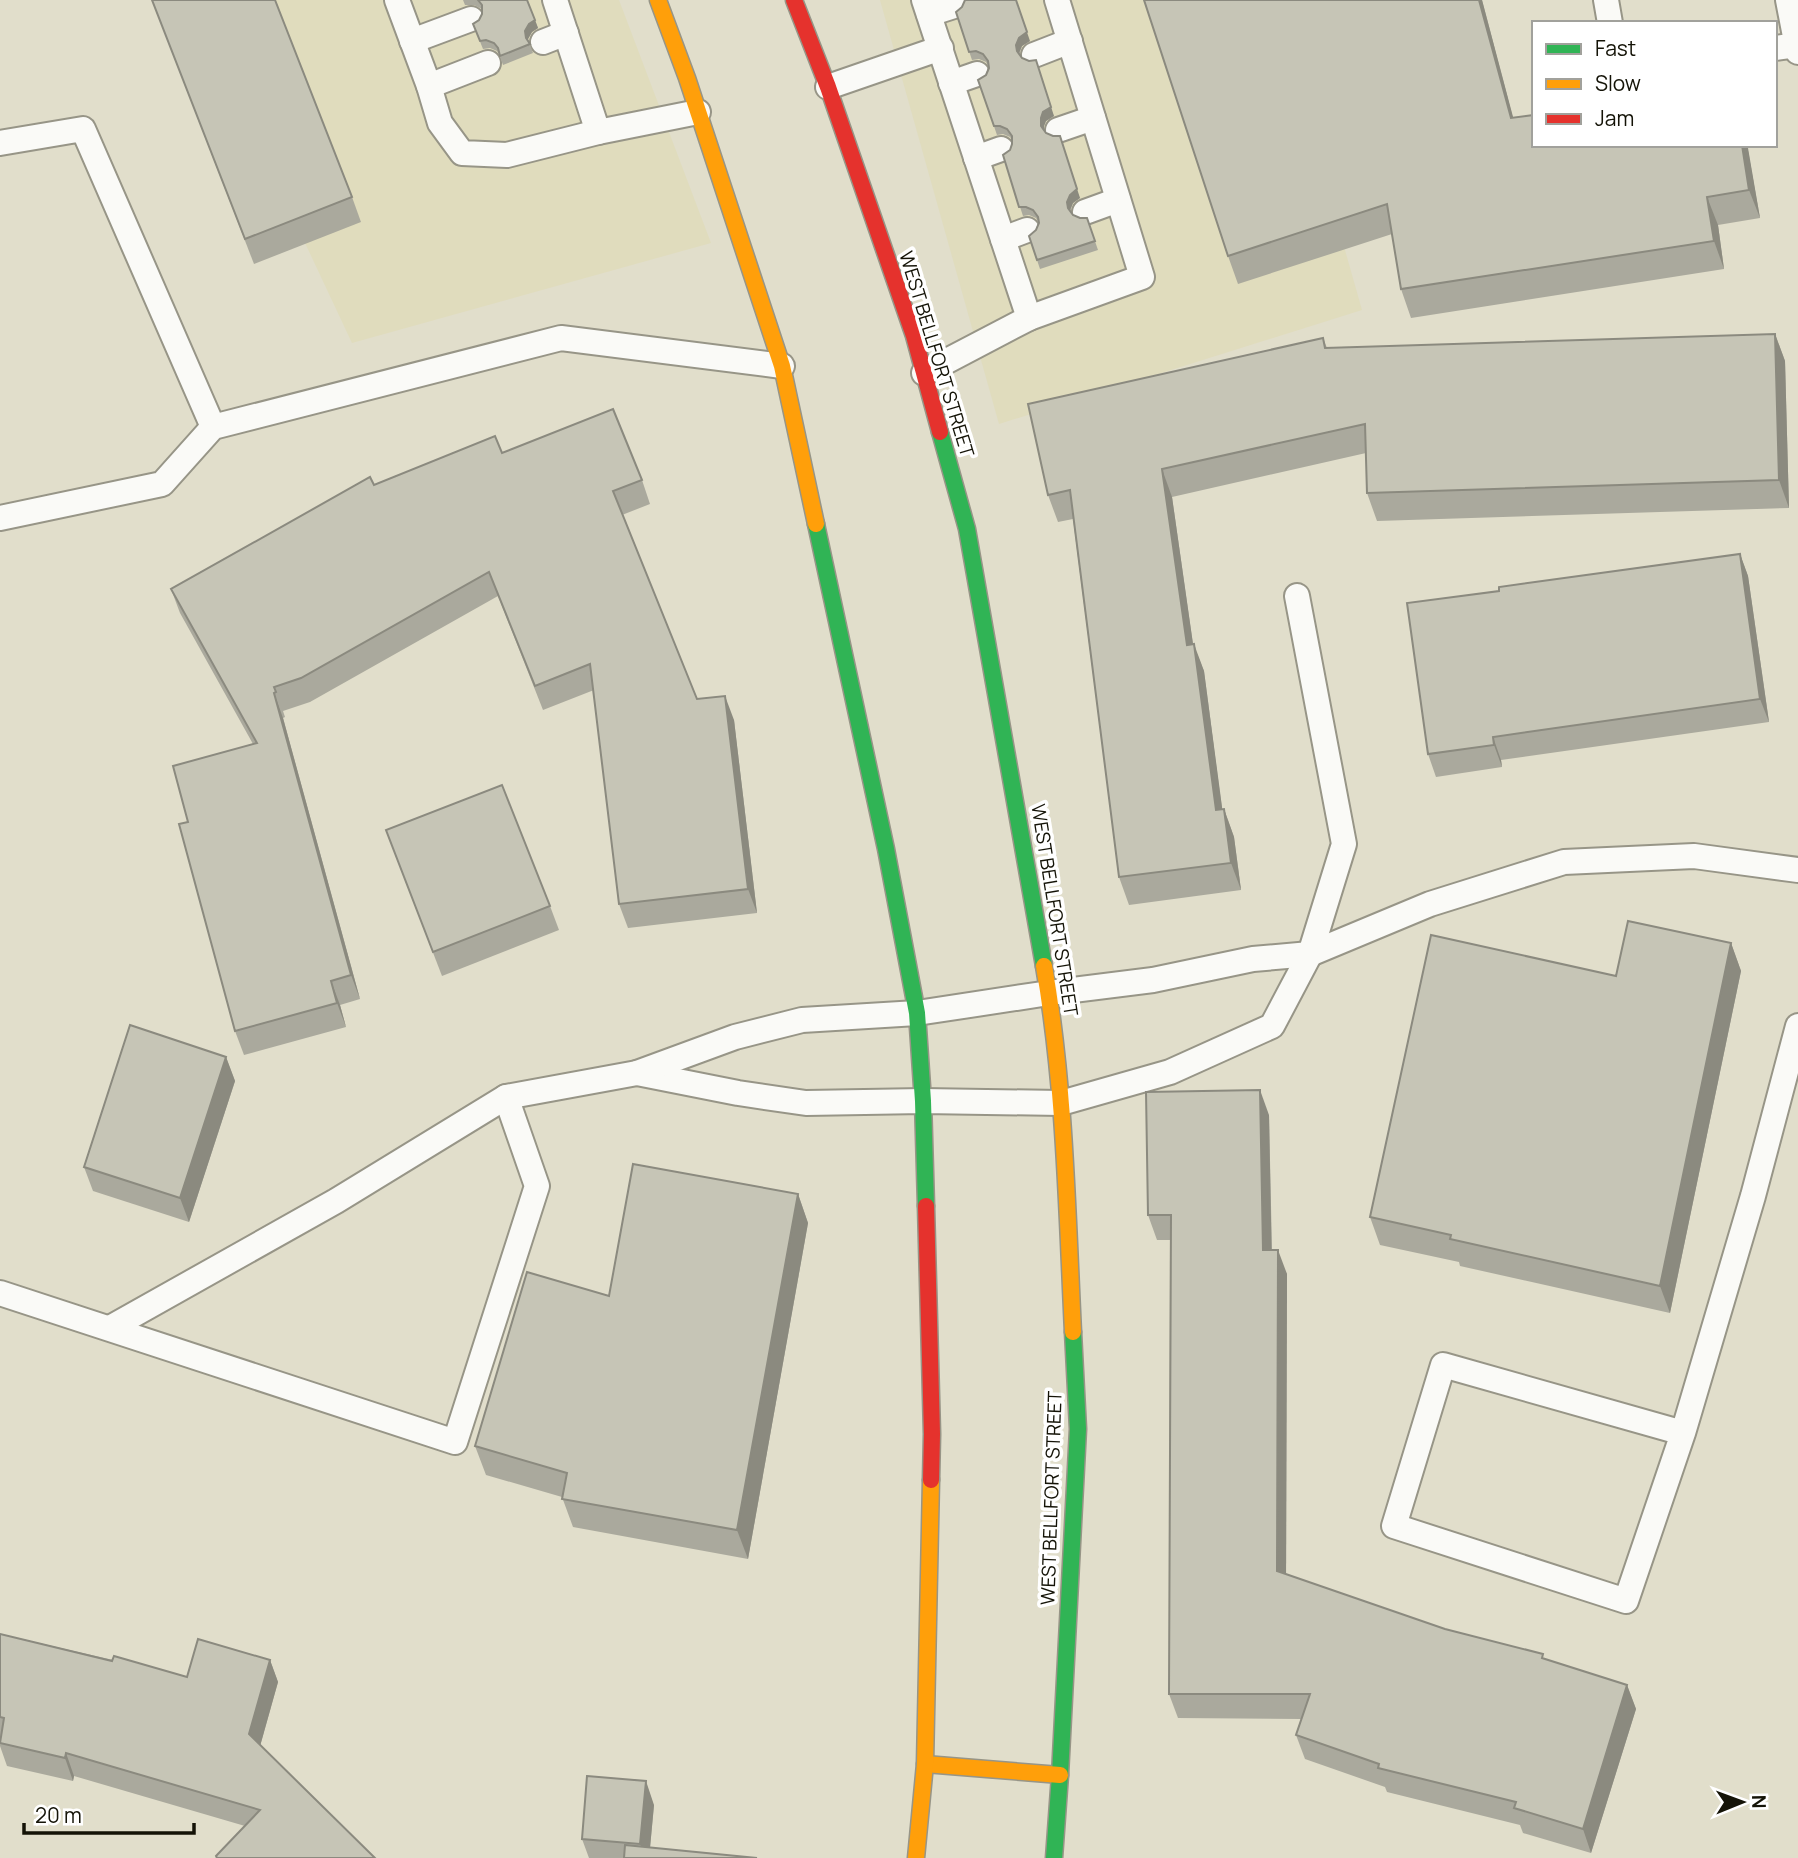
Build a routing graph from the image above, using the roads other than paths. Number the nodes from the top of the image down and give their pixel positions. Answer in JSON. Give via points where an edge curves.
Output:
{"nodes":[{"id":1,"x":397,"y":0,"type":"edge"},
{"id":2,"x":555,"y":0,"type":"edge"},
{"id":3,"x":658,"y":0,"type":"edge"},
{"id":4,"x":794,"y":0,"type":"edge"},
{"id":5,"x":1057,"y":0,"type":"edge"},
{"id":6,"x":1606,"y":0,"type":"edge"},
{"id":7,"x":1788,"y":0,"type":"edge"},
{"id":8,"x":954,"y":6,"type":"dead end"},
{"id":9,"x":927,"y":7,"type":"edge"},
{"id":10,"x":471,"y":19,"type":"dead end"},
{"id":11,"x":1610,"y":21,"type":"edge"},
{"id":12,"x":566,"y":33,"type":"junction"},
{"id":13,"x":412,"y":41,"type":"junction"},
{"id":14,"x":543,"y":41,"type":"dead end"},
{"id":15,"x":1070,"y":41,"type":"junction"},
{"id":16,"x":940,"y":48,"type":"junction"},
{"id":17,"x":1790,"y":48,"type":"edge"},
{"id":18,"x":1034,"y":55,"type":"dead end"},
{"id":19,"x":488,"y":63,"type":"dead end"},
{"id":20,"x":977,"y":74,"type":"dead end"},
{"id":21,"x":951,"y":83,"type":"junction"},
{"id":22,"x":429,"y":86,"type":"junction"},
{"id":23,"x":828,"y":86,"type":"junction"},
{"id":24,"x":698,"y":112,"type":"junction"},
{"id":25,"x":1093,"y":118,"type":"junction"},
{"id":26,"x":1058,"y":130,"type":"dead end"},
{"id":27,"x":598,"y":132,"type":"junction"},
{"id":28,"x":0,"y":143,"type":"edge"},
{"id":29,"x":1001,"y":149,"type":"dead end"},
{"id":30,"x":976,"y":158,"type":"junction"},
{"id":31,"x":1118,"y":200,"type":"junction"},
{"id":32,"x":1085,"y":212,"type":"dead end"},
{"id":33,"x":1027,"y":230,"type":"dead end"},
{"id":34,"x":1003,"y":239,"type":"junction"},
{"id":35,"x":1029,"y":318,"type":"junction"},
{"id":36,"x":782,"y":366,"type":"junction"},
{"id":37,"x":924,"y":373,"type":"junction"},
{"id":38,"x":213,"y":427,"type":"junction"},
{"id":39,"x":0,"y":518,"type":"edge"},
{"id":40,"x":1297,"y":596,"type":"dead end"},
{"id":41,"x":1798,"y":870,"type":"edge"},
{"id":42,"x":1310,"y":954,"type":"junction"},
{"id":43,"x":1049,"y":993,"type":"junction"},
{"id":44,"x":917,"y":1013,"type":"junction"},
{"id":45,"x":1798,"y":1026,"type":"edge"},
{"id":46,"x":637,"y":1073,"type":"junction"},
{"id":47,"x":506,"y":1097,"type":"junction"},
{"id":48,"x":923,"y":1101,"type":"junction"},
{"id":49,"x":1061,"y":1103,"type":"junction"},
{"id":50,"x":0,"y":1293,"type":"edge"},
{"id":51,"x":110,"y":1328,"type":"junction"},
{"id":52,"x":1683,"y":1433,"type":"junction"},
{"id":53,"x":925,"y":1764,"type":"junction"},
{"id":54,"x":1060,"y":1775,"type":"junction"},
{"id":55,"x":916,"y":1858,"type":"edge"},
{"id":56,"x":1054,"y":1858,"type":"edge"}],
"edges":[{"from":1,"to":13,"type":"lane"},
{"from":2,"to":12,"type":"lane"},
{"from":3,"to":24,"type":"main road"},
{"from":4,"to":23,"type":"main road","name":"WEST BELLFORT STREET"},
{"from":5,"to":15,"type":"lane"},
{"from":6,"to":11,"type":"lane"},
{"from":7,"to":17,"type":"lane"},
{"from":8,"to":9,"type":"lane"},
{"from":9,"to":16,"type":"lane"},
{"from":10,"to":13,"type":"lane"},
{"from":12,"to":14,"type":"lane"},
{"from":12,"to":27,"type":"lane"},
{"from":13,"to":22,"type":"lane"},
{"from":15,"to":18,"type":"lane"},
{"from":15,"to":25,"type":"lane"},
{"from":16,"to":21,"type":"lane"},
{"from":16,"to":23,"type":"lane"},
{"from":19,"to":22,"type":"lane"},
{"from":20,"to":21,"type":"lane"},
{"from":21,"to":30,"type":"lane"},
{"from":22,"to":27,"type":"lane","via":[[440,123],[462,153],[507,155]]},
{"from":23,"to":37,"type":"main road","name":"WEST BELLFORT STREET"},
{"from":24,"to":27,"type":"lane"},
{"from":24,"to":36,"type":"main road"},
{"from":25,"to":26,"type":"lane"},
{"from":25,"to":31,"type":"lane"},
{"from":28,"to":38,"type":"lane","via":[[83,129]]},
{"from":29,"to":30,"type":"lane"},
{"from":30,"to":34,"type":"lane"},
{"from":31,"to":32,"type":"lane"},
{"from":31,"to":35,"type":"lane","via":[[1142,277]]},
{"from":33,"to":34,"type":"lane"},
{"from":34,"to":35,"type":"lane"},
{"from":35,"to":37,"type":"lane"},
{"from":36,"to":38,"type":"lane","via":[[561,338]]},
{"from":36,"to":44,"type":"main road"},
{"from":37,"to":43,"type":"main road","name":"WEST BELLFORT STREET","via":[[967,528]]},
{"from":38,"to":39,"type":"lane","via":[[162,484]]},
{"from":40,"to":42,"type":"lane","via":[[1344,844]]},
{"from":41,"to":42,"type":"lane","via":[[1694,856],[1564,862],[1430,904]]},
{"from":42,"to":43,"type":"lane"},
{"from":42,"to":49,"type":"lane","via":[[1272,1026],[1170,1072]]},
{"from":43,"to":44,"type":"lane"},
{"from":43,"to":49,"type":"main road","name":"WEST BELLFORT STREET"},
{"from":44,"to":46,"type":"lane","via":[[802,1020],[735,1037]]},
{"from":44,"to":48,"type":"main road"},
{"from":45,"to":52,"type":"lane"},
{"from":46,"to":47,"type":"lane"},
{"from":46,"to":48,"type":"lane","via":[[806,1104]]},
{"from":47,"to":51,"type":"lane","via":[[336,1201]]},
{"from":47,"to":51,"type":"lane","via":[[537,1186],[455,1442]]},
{"from":48,"to":49,"type":"lane"},
{"from":48,"to":53,"type":"main road","via":[[932,1434]]},
{"from":49,"to":54,"type":"main road","name":"WEST BELLFORT STREET","via":[[1078,1429]]},
{"from":50,"to":51,"type":"lane"},
{"from":52,"to":52,"type":"lane","via":[[1626,1601],[1394,1526],[1443,1365]]},
{"from":53,"to":54,"type":"main road"},
{"from":53,"to":55,"type":"main road"},
{"from":54,"to":56,"type":"main road","name":"WEST BELLFORT STREET"}]}
